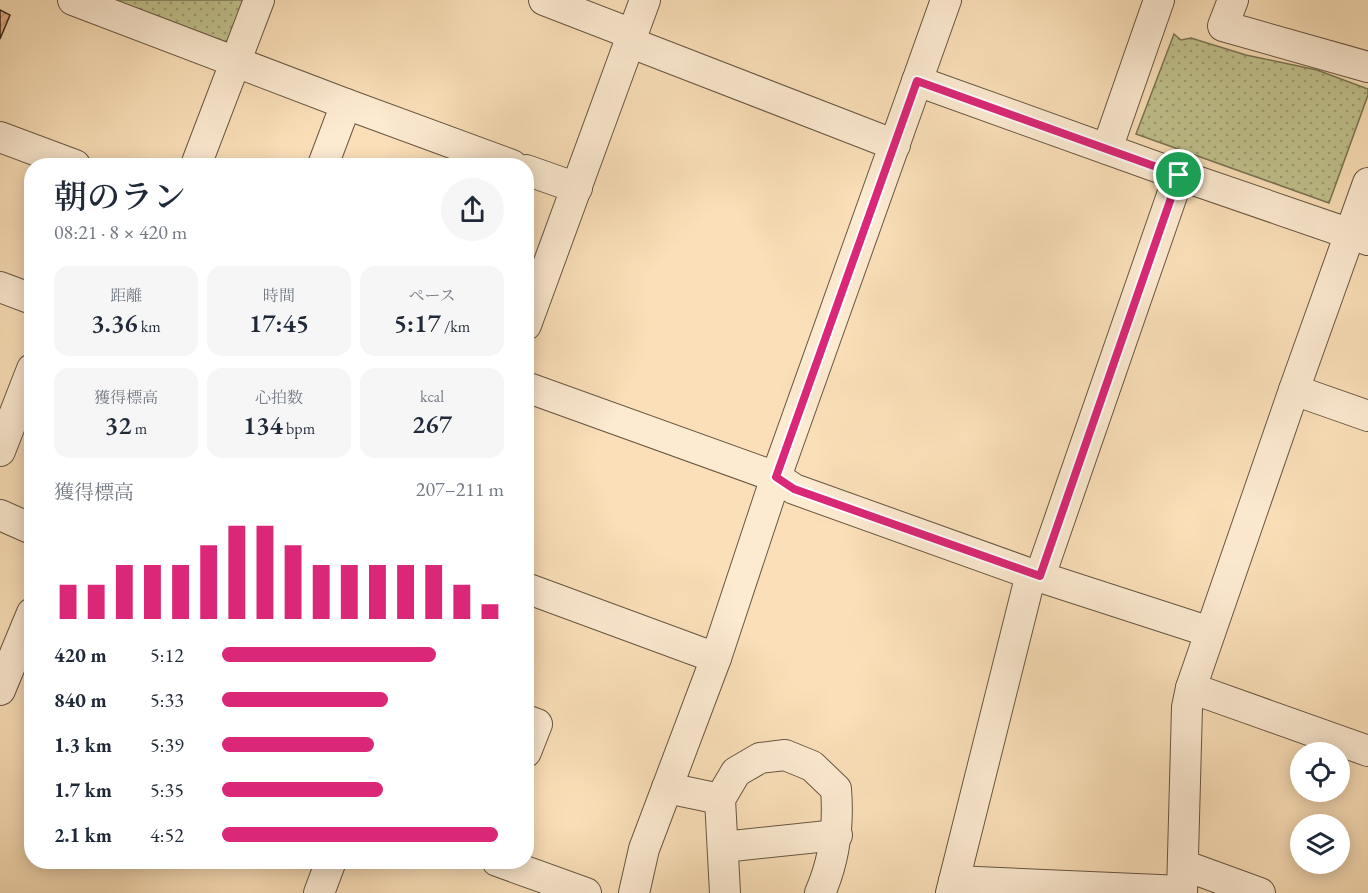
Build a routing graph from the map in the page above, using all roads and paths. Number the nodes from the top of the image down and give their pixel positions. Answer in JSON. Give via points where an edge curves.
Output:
{"nodes":[{"id":1,"x":73,"y":0,"type":"edge"},
{"id":2,"x":259,"y":0,"type":"edge"},
{"id":3,"x":544,"y":0,"type":"edge"},
{"id":4,"x":645,"y":0,"type":"edge"},
{"id":5,"x":946,"y":0,"type":"edge"},
{"id":6,"x":1159,"y":0,"type":"edge"},
{"id":7,"x":1233,"y":0,"type":"edge"},
{"id":8,"x":631,"y":38,"type":"junction"},
{"id":9,"x":236,"y":61,"type":"junction"},
{"id":10,"x":1368,"y":67,"type":"edge"},
{"id":11,"x":917,"y":81,"type":"junction"},
{"id":12,"x":346,"y":104,"type":"junction"},
{"id":13,"x":0,"y":137,"type":"edge"},
{"id":14,"x":895,"y":146,"type":"junction"},
{"id":15,"x":1107,"y":149,"type":"junction"},
{"id":16,"x":451,"y":155,"type":"edge"},
{"id":17,"x":56,"y":158,"type":"edge"},
{"id":18,"x":199,"y":158,"type":"edge"},
{"id":19,"x":326,"y":158,"type":"edge"},
{"id":20,"x":469,"y":158,"type":"edge"},
{"id":21,"x":534,"y":173,"type":"edge"},
{"id":22,"x":1179,"y":175,"type":"junction"},
{"id":23,"x":1368,"y":183,"type":"edge"},
{"id":24,"x":577,"y":188,"type":"junction"},
{"id":25,"x":1359,"y":237,"type":"edge"},
{"id":26,"x":0,"y":286,"type":"edge"},
{"id":27,"x":24,"y":296,"type":"edge"},
{"id":28,"x":534,"y":304,"type":"edge"},
{"id":29,"x":24,"y":385,"type":"edge"},
{"id":30,"x":534,"y":390,"type":"edge"},
{"id":31,"x":1294,"y":390,"type":"junction"},
{"id":32,"x":1368,"y":416,"type":"edge"},
{"id":33,"x":7,"y":418,"type":"edge"},
{"id":34,"x":0,"y":451,"type":"edge"},
{"id":35,"x":776,"y":477,"type":"junction"},
{"id":36,"x":0,"y":515,"type":"edge"},
{"id":37,"x":24,"y":526,"type":"edge"},
{"id":38,"x":1035,"y":575,"type":"junction"},
{"id":39,"x":534,"y":591,"type":"edge"},
{"id":40,"x":23,"y":619,"type":"edge"},
{"id":41,"x":1210,"y":632,"type":"junction"},
{"id":42,"x":716,"y":658,"type":"junction"},
{"id":43,"x":1191,"y":688,"type":"junction"},
{"id":44,"x":0,"y":690,"type":"edge"},
{"id":45,"x":1368,"y":751,"type":"edge"},
{"id":46,"x":667,"y":788,"type":"junction"},
{"id":47,"x":720,"y":799,"type":"junction"},
{"id":48,"x":837,"y":835,"type":"junction"},
{"id":49,"x":723,"y":848,"type":"junction"},
{"id":50,"x":328,"y":869,"type":"edge"},
{"id":51,"x":519,"y":869,"type":"edge"},
{"id":52,"x":1182,"y":883,"type":"edge"},
{"id":53,"x":953,"y":887,"type":"edge"},
{"id":54,"x":319,"y":893,"type":"edge"},
{"id":55,"x":586,"y":893,"type":"edge"},
{"id":56,"x":634,"y":893,"type":"edge"},
{"id":57,"x":725,"y":893,"type":"edge"},
{"id":58,"x":820,"y":893,"type":"edge"},
{"id":59,"x":1260,"y":893,"type":"edge"}],
"edges":[{"from":1,"to":9,"type":"street"},
{"from":2,"to":9,"type":"street"},
{"from":3,"to":8,"type":"street"},
{"from":4,"to":8,"type":"street"},
{"from":5,"to":11,"type":"street"},
{"from":6,"to":15,"type":"street"},
{"from":7,"to":10,"type":"street","via":[[1222,26]]},
{"from":8,"to":14,"type":"street"},
{"from":8,"to":24,"type":"street"},
{"from":9,"to":12,"type":"street"},
{"from":9,"to":18,"type":"street"},
{"from":11,"to":14,"type":"street"},
{"from":11,"to":15,"type":"street"},
{"from":12,"to":16,"type":"street"},
{"from":12,"to":19,"type":"street"},
{"from":13,"to":17,"type":"street"},
{"from":14,"to":35,"type":"street"},
{"from":15,"to":22,"type":"street"},
{"from":16,"to":20,"type":"street"},
{"from":21,"to":24,"type":"street"},
{"from":22,"to":25,"type":"street"},
{"from":22,"to":38,"type":"street"},
{"from":23,"to":25,"type":"street"},
{"from":24,"to":28,"type":"street"},
{"from":25,"to":31,"type":"street"},
{"from":26,"to":27,"type":"street"},
{"from":29,"to":33,"type":"street"},
{"from":30,"to":35,"type":"street"},
{"from":31,"to":32,"type":"street"},
{"from":31,"to":41,"type":"street"},
{"from":33,"to":34,"type":"street"},
{"from":35,"to":38,"type":"street","via":[[794,489]]},
{"from":35,"to":42,"type":"street"},
{"from":36,"to":37,"type":"street"},
{"from":38,"to":41,"type":"street"},
{"from":38,"to":53,"type":"street"},
{"from":39,"to":42,"type":"street"},
{"from":40,"to":44,"type":"street"},
{"from":41,"to":43,"type":"street"},
{"from":42,"to":46,"type":"street"},
{"from":43,"to":45,"type":"street"},
{"from":43,"to":52,"type":"street","via":[[1187,707]]},
{"from":46,"to":47,"type":"street"},
{"from":46,"to":56,"type":"street","via":[[644,849]]},
{"from":47,"to":48,"type":"street","via":[[736,772],[760,758],[785,755],[812,766],[836,789]]},
{"from":47,"to":49,"type":"street"},
{"from":48,"to":49,"type":"street"},
{"from":48,"to":58,"type":"street","via":[[832,863]]},
{"from":49,"to":57,"type":"street"},
{"from":50,"to":54,"type":"street"},
{"from":51,"to":55,"type":"street"},
{"from":52,"to":53,"type":"street"},
{"from":52,"to":59,"type":"street"}]}
